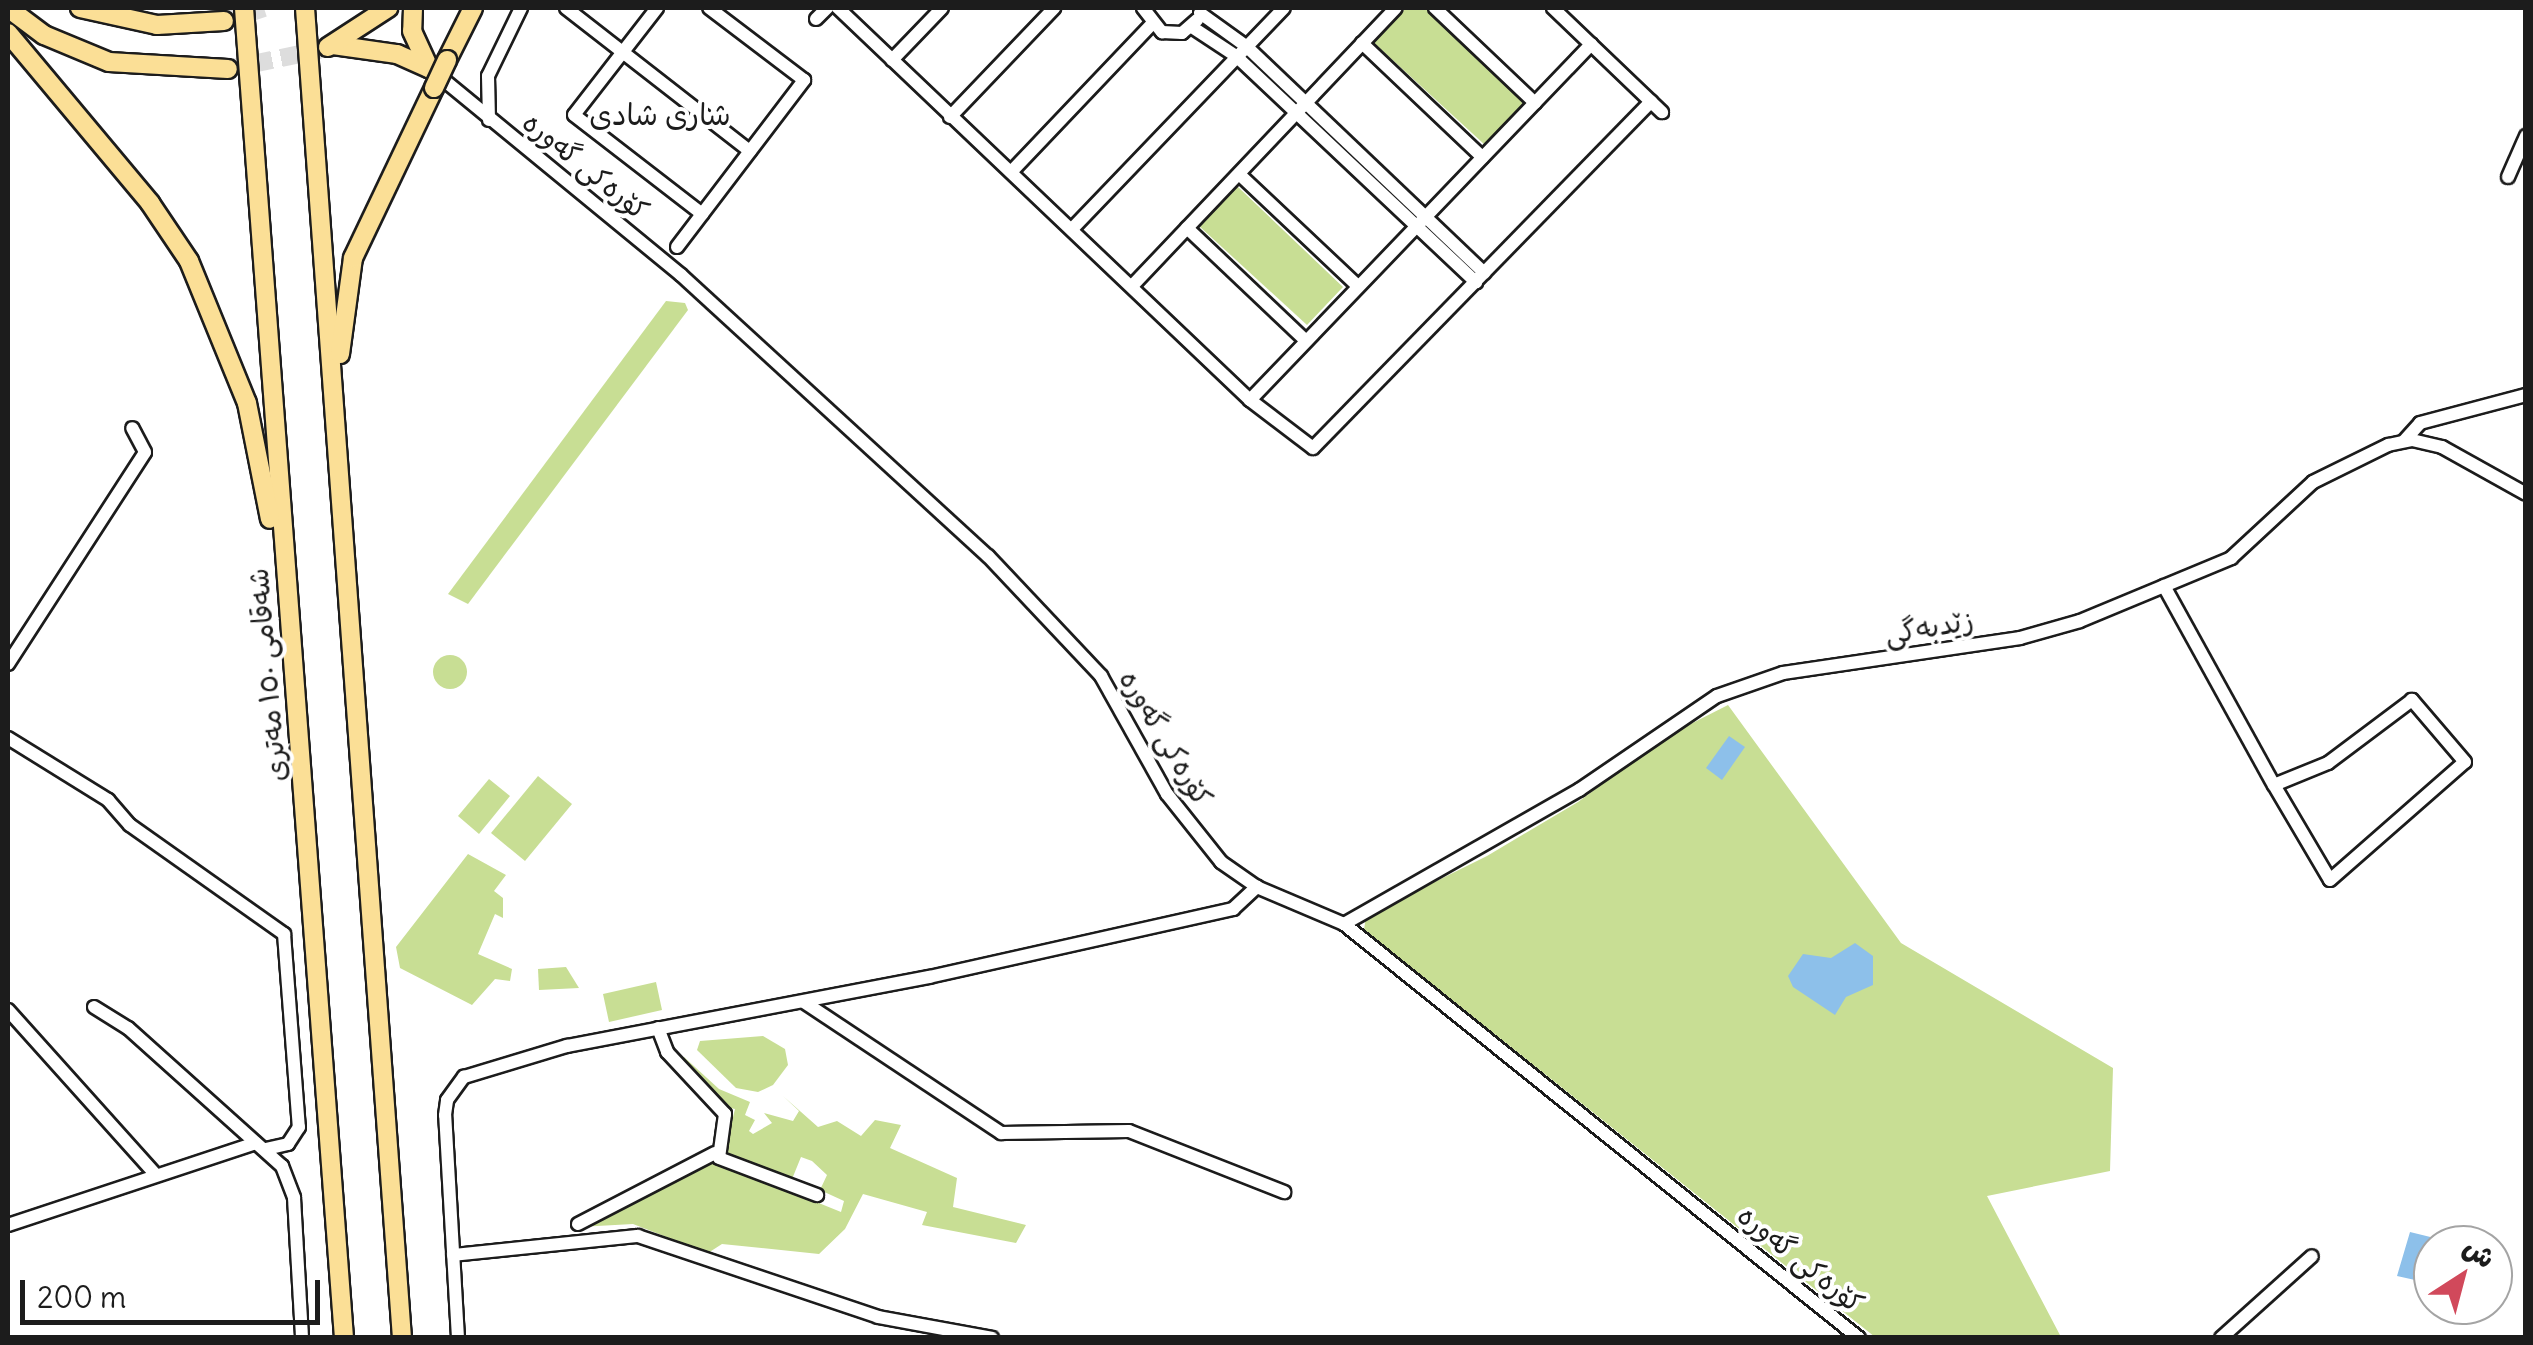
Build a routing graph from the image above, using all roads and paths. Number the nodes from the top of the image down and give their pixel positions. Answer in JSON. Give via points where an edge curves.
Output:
{"nodes":[{"id":1,"x":8,"y":8,"type":"edge"},
{"id":2,"x":80,"y":8,"type":"edge"},
{"id":3,"x":244,"y":8,"type":"edge"},
{"id":4,"x":305,"y":8,"type":"edge"},
{"id":5,"x":388,"y":8,"type":"edge"},
{"id":6,"x":413,"y":8,"type":"edge"},
{"id":7,"x":473,"y":8,"type":"edge"},
{"id":8,"x":521,"y":8,"type":"edge"},
{"id":9,"x":566,"y":8,"type":"edge"},
{"id":10,"x":657,"y":8,"type":"edge"},
{"id":11,"x":709,"y":8,"type":"edge"},
{"id":12,"x":826,"y":8,"type":"edge"},
{"id":13,"x":838,"y":8,"type":"edge"},
{"id":14,"x":942,"y":8,"type":"edge"},
{"id":15,"x":1054,"y":8,"type":"edge"},
{"id":16,"x":1143,"y":8,"type":"edge"},
{"id":17,"x":1284,"y":8,"type":"edge"},
{"id":18,"x":1396,"y":8,"type":"edge"},
{"id":19,"x":1435,"y":8,"type":"edge"},
{"id":20,"x":1553,"y":8,"type":"edge"},
{"id":21,"x":1200,"y":10,"type":"edge"},
{"id":22,"x":230,"y":14,"type":"edge"},
{"id":23,"x":816,"y":19,"type":"dead end"},
{"id":24,"x":1151,"y":26,"type":"junction"},
{"id":25,"x":1192,"y":26,"type":"junction"},
{"id":26,"x":8,"y":33,"type":"edge"},
{"id":27,"x":247,"y":42,"type":"junction"},
{"id":28,"x":1362,"y":43,"type":"junction"},
{"id":29,"x":1591,"y":44,"type":"junction"},
{"id":30,"x":1241,"y":51,"type":"junction"},
{"id":31,"x":622,"y":52,"type":"junction"},
{"id":32,"x":892,"y":60,"type":"junction"},
{"id":33,"x":429,"y":68,"type":"junction"},
{"id":34,"x":228,"y":69,"type":"tunnel mouth"},
{"id":35,"x":1651,"y":102,"type":"junction"},
{"id":36,"x":1535,"y":103,"type":"junction"},
{"id":37,"x":1301,"y":107,"type":"junction"},
{"id":38,"x":1662,"y":112,"type":"dead end"},
{"id":39,"x":950,"y":116,"type":"junction"},
{"id":40,"x":489,"y":120,"type":"junction"},
{"id":41,"x":2526,"y":136,"type":"edge"},
{"id":42,"x":750,"y":151,"type":"junction"},
{"id":43,"x":1482,"y":157,"type":"junction"},
{"id":44,"x":1012,"y":171,"type":"junction"},
{"id":45,"x":1239,"y":174,"type":"junction"},
{"id":46,"x":2508,"y":177,"type":"dead end"},
{"id":47,"x":702,"y":214,"type":"junction"},
{"id":48,"x":1420,"y":221,"type":"junction"},
{"id":49,"x":1188,"y":228,"type":"junction"},
{"id":50,"x":1072,"y":229,"type":"junction"},
{"id":51,"x":677,"y":247,"type":"dead end"},
{"id":52,"x":1480,"y":278,"type":"junction"},
{"id":53,"x":1132,"y":286,"type":"junction"},
{"id":54,"x":1358,"y":286,"type":"junction"},
{"id":55,"x":1306,"y":341,"type":"junction"},
{"id":56,"x":2526,"y":395,"type":"edge"},
{"id":57,"x":1250,"y":400,"type":"junction"},
{"id":58,"x":335,"y":409,"type":"junction"},
{"id":59,"x":132,"y":428,"type":"dead end"},
{"id":60,"x":2404,"y":441,"type":"junction"},
{"id":61,"x":2526,"y":494,"type":"edge"},
{"id":62,"x":2164,"y":586,"type":"junction"},
{"id":63,"x":8,"y":664,"type":"edge"},
{"id":64,"x":295,"y":671,"type":"junction"},
{"id":65,"x":8,"y":738,"type":"edge"},
{"id":66,"x":2274,"y":785,"type":"junction"},
{"id":67,"x":1257,"y":887,"type":"junction"},
{"id":68,"x":1344,"y":924,"type":"junction"},
{"id":69,"x":804,"y":1002,"type":"junction"},
{"id":70,"x":94,"y":1007,"type":"dead end"},
{"id":71,"x":8,"y":1010,"type":"edge"},
{"id":72,"x":658,"y":1028,"type":"junction"},
{"id":73,"x":261,"y":1146,"type":"junction"},
{"id":74,"x":715,"y":1153,"type":"junction"},
{"id":75,"x":154,"y":1174,"type":"junction"},
{"id":76,"x":1284,"y":1192,"type":"dead end"},
{"id":77,"x":818,"y":1195,"type":"dead end"},
{"id":78,"x":8,"y":1224,"type":"edge"},
{"id":79,"x":578,"y":1224,"type":"dead end"},
{"id":80,"x":453,"y":1255,"type":"junction"},
{"id":81,"x":2312,"y":1256,"type":"dead end"},
{"id":82,"x":302,"y":1338,"type":"edge"},
{"id":83,"x":344,"y":1338,"type":"edge"},
{"id":84,"x":402,"y":1338,"type":"edge"},
{"id":85,"x":458,"y":1338,"type":"edge"},
{"id":86,"x":992,"y":1338,"type":"edge"},
{"id":87,"x":1859,"y":1338,"type":"edge"},
{"id":88,"x":2221,"y":1338,"type":"edge"}],
"edges":[{"from":1,"to":34,"type":"highway","via":[[44,35],[109,62]]},
{"from":2,"to":22,"type":"highway","via":[[157,24]]},
{"from":3,"to":27,"type":"highway","name":"شەقامی ١٥٠ مەتری"},
{"from":4,"to":58,"type":"highway"},
{"from":5,"to":33,"type":"highway","via":[[330,46],[397,54]]},
{"from":6,"to":33,"type":"highway","via":[[415,42]]},
{"from":7,"to":58,"type":"highway","bridge":true,"via":[[353,258]]},
{"from":8,"to":40,"type":"street","via":[[488,76]]},
{"from":9,"to":31,"type":"street"},
{"from":10,"to":31,"type":"street"},
{"from":11,"to":42,"type":"street","via":[[804,80]]},
{"from":12,"to":23,"type":"street"},
{"from":13,"to":32,"type":"street"},
{"from":14,"to":32,"type":"street"},
{"from":15,"to":39,"type":"street"},
{"from":16,"to":24,"type":"street"},
{"from":17,"to":30,"type":"street"},
{"from":18,"to":28,"type":"street"},
{"from":19,"to":36,"type":"street"},
{"from":20,"to":29,"type":"street"},
{"from":21,"to":25,"type":"street"},
{"from":21,"to":30,"type":"street"},
{"from":22,"to":27,"type":"highway"},
{"from":24,"to":25,"type":"street","via":[[1172,34]]},
{"from":24,"to":44,"type":"street"},
{"from":25,"to":30,"type":"street"},
{"from":26,"to":64,"type":"highway","via":[[150,203],[206,292],[257,435]]},
{"from":27,"to":64,"type":"highway","name":"شەقامی ١٥٠ مەتری"},
{"from":28,"to":37,"type":"street"},
{"from":28,"to":43,"type":"street"},
{"from":29,"to":35,"type":"street"},
{"from":29,"to":36,"type":"street"},
{"from":30,"to":37,"type":"street"},
{"from":30,"to":50,"type":"street"},
{"from":31,"to":42,"type":"street"},
{"from":31,"to":47,"type":"street","via":[[574,115]]},
{"from":32,"to":39,"type":"street"},
{"from":33,"to":40,"type":"street","name":"کۆرەکی گەورە"},
{"from":35,"to":38,"type":"street"},
{"from":35,"to":52,"type":"street"},
{"from":36,"to":43,"type":"street"},
{"from":37,"to":45,"type":"street"},
{"from":37,"to":48,"type":"street"},
{"from":39,"to":44,"type":"street"},
{"from":40,"to":67,"type":"street","name":"کۆرەکی گەورە","via":[[681,275],[988,556],[1100,676],[1197,836]]},
{"from":41,"to":46,"type":"street"},
{"from":42,"to":47,"type":"street"},
{"from":43,"to":48,"type":"street"},
{"from":44,"to":50,"type":"street"},
{"from":45,"to":49,"type":"street"},
{"from":45,"to":54,"type":"street"},
{"from":47,"to":51,"type":"street"},
{"from":48,"to":52,"type":"street"},
{"from":48,"to":54,"type":"street"},
{"from":49,"to":53,"type":"street"},
{"from":49,"to":55,"type":"street"},
{"from":50,"to":53,"type":"street"},
{"from":52,"to":57,"type":"street","via":[[1318,447],[1306,446]]},
{"from":53,"to":57,"type":"street"},
{"from":54,"to":55,"type":"street"},
{"from":55,"to":57,"type":"street"},
{"from":56,"to":60,"type":"street","name":"زێدبەگی","via":[[2420,423]]},
{"from":58,"to":84,"type":"highway"},
{"from":59,"to":63,"type":"street","via":[[145,452]]},
{"from":60,"to":61,"type":"street","via":[[2467,457]]},
{"from":60,"to":62,"type":"street","name":"زێدبەگی","via":[[2322,476],[2231,558]]},
{"from":62,"to":66,"type":"street"},
{"from":62,"to":68,"type":"street","name":"زێدبەگی","via":[[2035,635],[1783,673],[1733,688],[1685,713],[1580,790]]},
{"from":64,"to":83,"type":"highway","name":"شەقامی ١٥٠ مەتری"},
{"from":65,"to":73,"type":"street","via":[[108,800],[130,825],[284,934],[299,1127],[288,1144]]},
{"from":66,"to":66,"type":"street","via":[[2330,880],[2465,762],[2412,700],[2328,763]]},
{"from":67,"to":68,"type":"street","name":"کۆرەکی گەورە"},
{"from":67,"to":69,"type":"street","via":[[1233,910]]},
{"from":68,"to":87,"type":"street","name":"کۆرەکی گەورە"},
{"from":69,"to":72,"type":"street"},
{"from":69,"to":76,"type":"street","via":[[1001,1134],[1129,1132]]},
{"from":70,"to":73,"type":"street"},
{"from":71,"to":75,"type":"street"},
{"from":72,"to":74,"type":"street","via":[[667,1052],[725,1114]]},
{"from":72,"to":80,"type":"street","via":[[478,1072],[453,1087],[446,1115]]},
{"from":73,"to":75,"type":"street"},
{"from":73,"to":82,"type":"street","via":[[282,1166],[294,1198]]},
{"from":74,"to":77,"type":"street"},
{"from":74,"to":79,"type":"street"},
{"from":75,"to":78,"type":"street"},
{"from":80,"to":85,"type":"street"},
{"from":80,"to":86,"type":"street","via":[[638,1236],[878,1317]]},
{"from":81,"to":88,"type":"street"}]}
